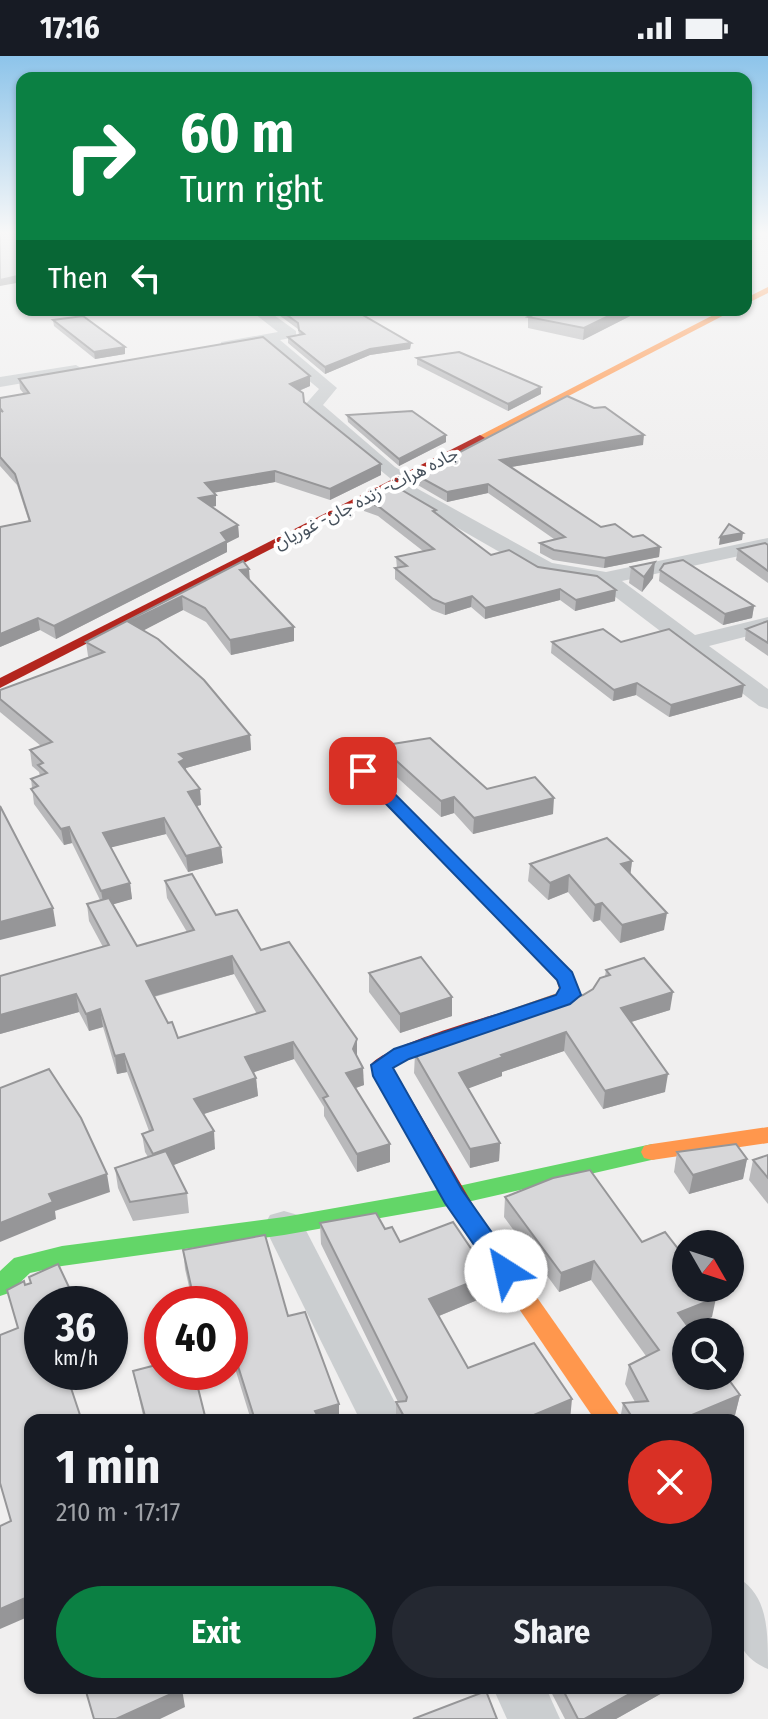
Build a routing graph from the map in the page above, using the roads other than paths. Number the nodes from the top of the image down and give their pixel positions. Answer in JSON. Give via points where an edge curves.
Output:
{"nodes":[{"id":1,"x":266,"y":316,"type":"edge"},
{"id":2,"x":718,"y":316,"type":"edge"},
{"id":3,"x":267,"y":338,"type":"junction"},
{"id":4,"x":204,"y":348,"type":"edge"},
{"id":5,"x":94,"y":367,"type":"edge"},
{"id":6,"x":0,"y":382,"type":"edge"},
{"id":7,"x":400,"y":481,"type":"junction"},
{"id":8,"x":768,"y":544,"type":"edge"},
{"id":9,"x":604,"y":578,"type":"junction"},
{"id":10,"x":768,"y":624,"type":"edge"},
{"id":11,"x":691,"y":643,"type":"junction"},
{"id":12,"x":0,"y":684,"type":"edge"},
{"id":13,"x":768,"y":701,"type":"edge"},
{"id":14,"x":363,"y":771,"type":"dead end"},
{"id":15,"x":768,"y":1135,"type":"edge"},
{"id":16,"x":454,"y":1196,"type":"junction"},
{"id":17,"x":284,"y":1226,"type":"junction"},
{"id":18,"x":0,"y":1286,"type":"edge"},
{"id":19,"x":379,"y":1414,"type":"edge"},
{"id":20,"x":606,"y":1414,"type":"edge"},
{"id":21,"x":744,"y":1610,"type":"edge"},
{"id":22,"x":768,"y":1644,"type":"edge"},
{"id":23,"x":522,"y":1694,"type":"edge"},
{"id":24,"x":534,"y":1719,"type":"edge"}],
"edges":[{"from":1,"to":3,"type":"street","via":[[291,334]]},
{"from":2,"to":7,"type":"main road","name":"جاده هرات- زنده جان- غوریان"},
{"from":3,"to":4,"type":"street"},
{"from":3,"to":7,"type":"street","via":[[329,388],[313,406]]},
{"from":5,"to":6,"type":"street"},
{"from":7,"to":9,"type":"street","via":[[546,569]]},
{"from":7,"to":12,"type":"main road","name":"جاده هرات- زنده جان- غوریان"},
{"from":8,"to":9,"type":"street"},
{"from":9,"to":11,"type":"street"},
{"from":10,"to":11,"type":"street"},
{"from":11,"to":13,"type":"street"},
{"from":14,"to":16,"type":"main road","via":[[570,988],[571,995],[563,999],[381,1065]]},
{"from":15,"to":16,"type":"main road","via":[[651,1152]]},
{"from":16,"to":17,"type":"main road"},
{"from":16,"to":20,"type":"main road"},
{"from":17,"to":18,"type":"main road","via":[[62,1256],[23,1265]]},
{"from":17,"to":19,"type":"street"},
{"from":21,"to":22,"type":"street"},
{"from":23,"to":24,"type":"street"}]}
